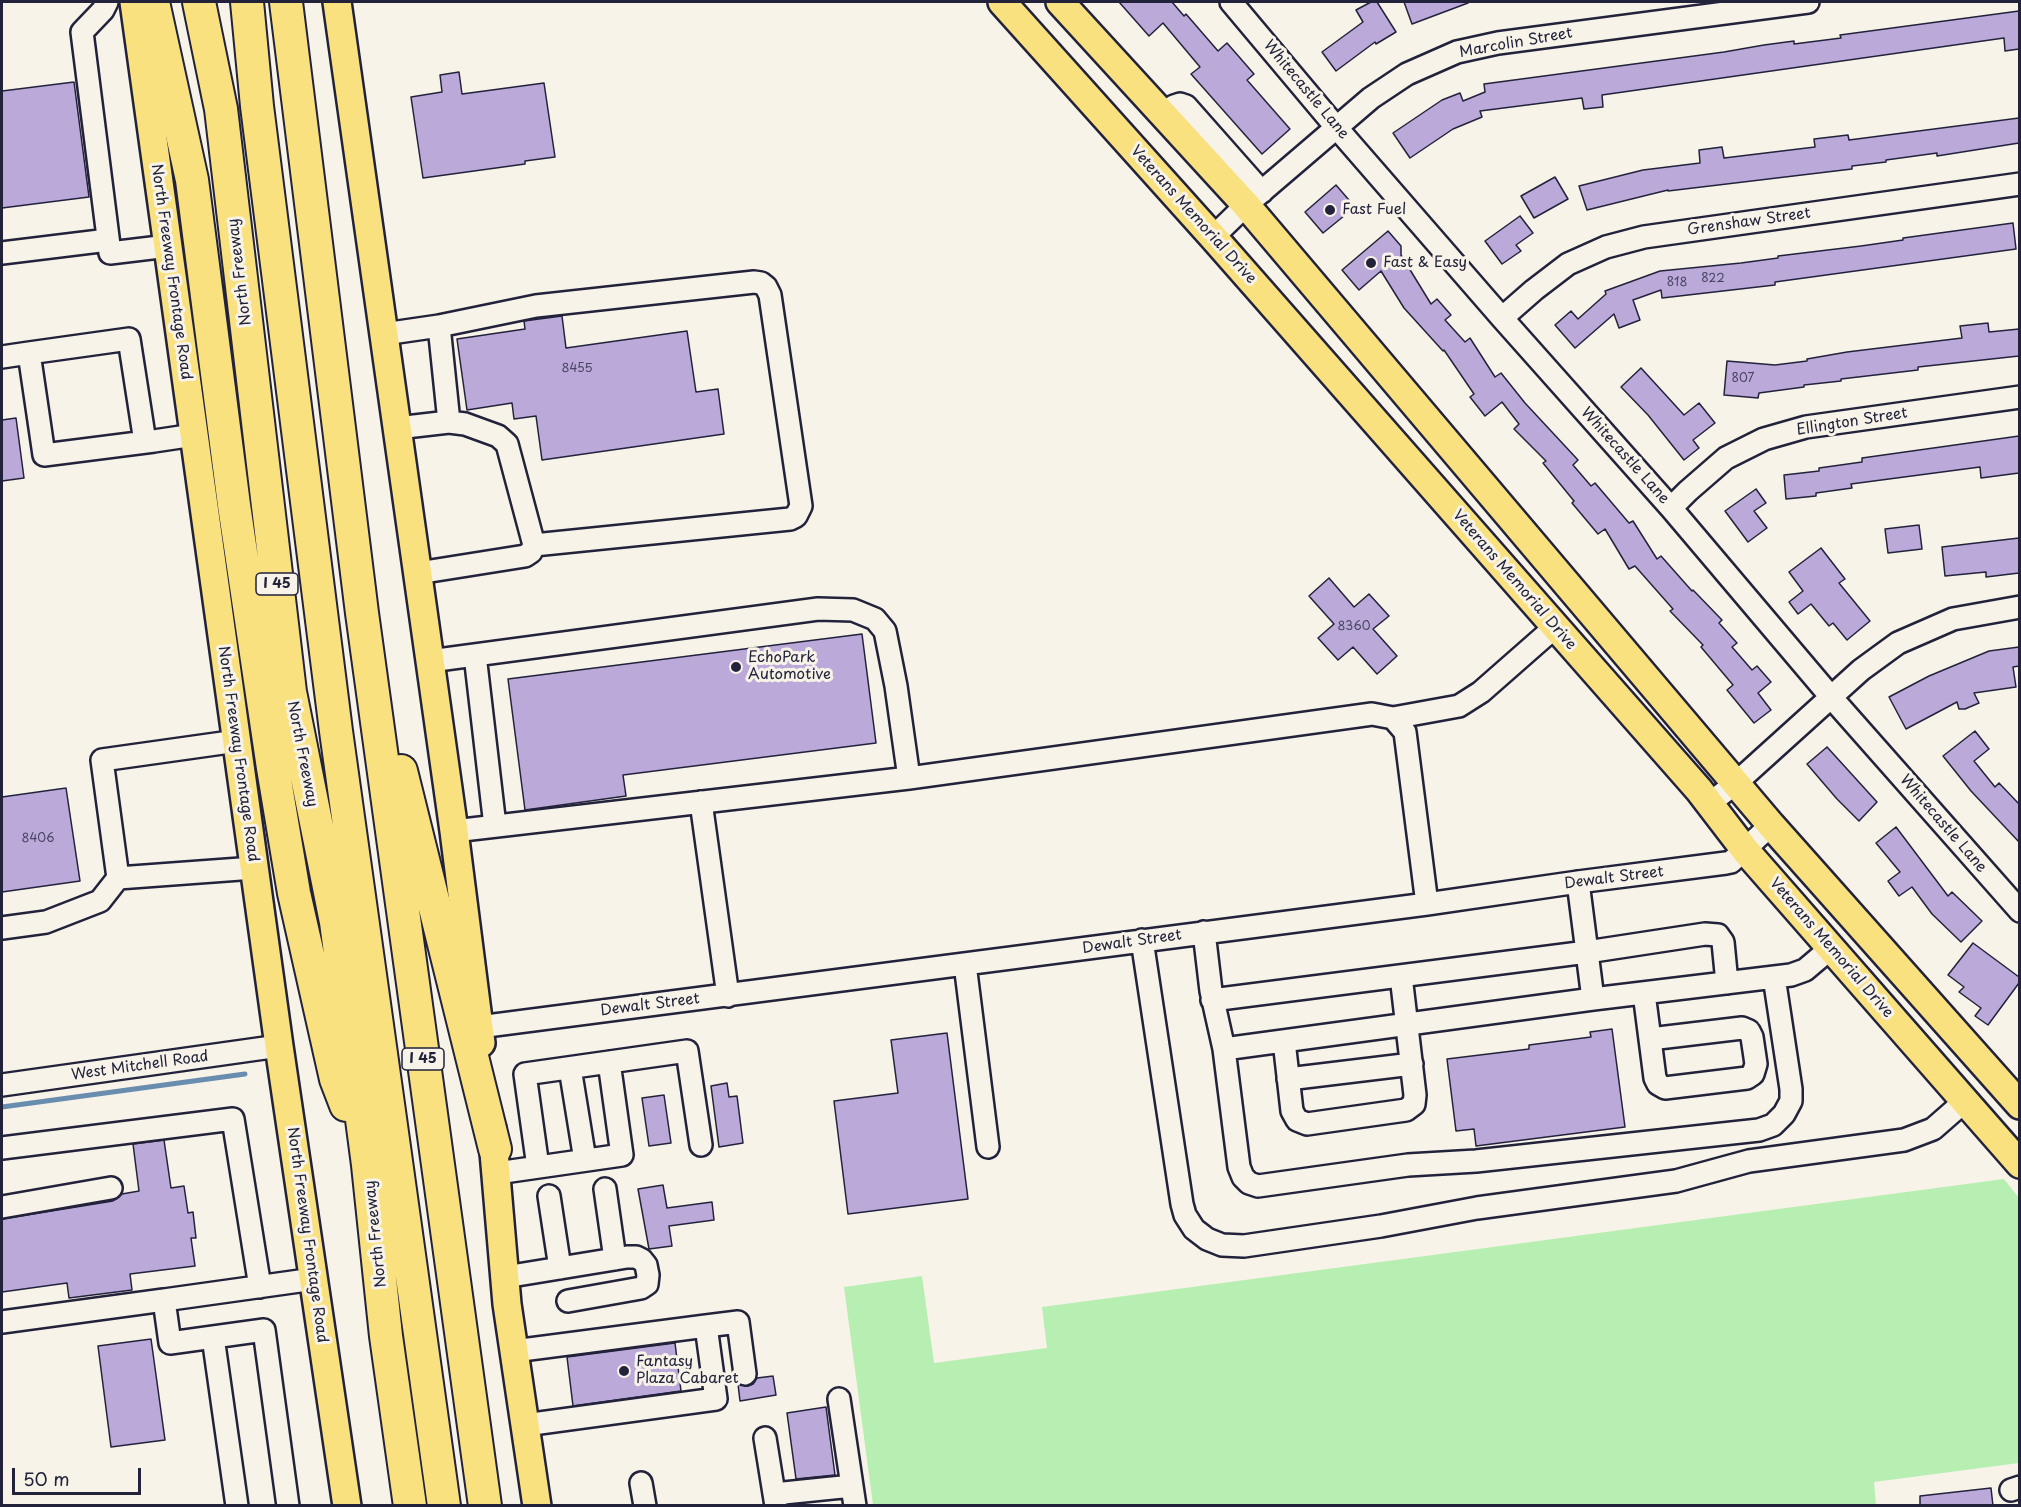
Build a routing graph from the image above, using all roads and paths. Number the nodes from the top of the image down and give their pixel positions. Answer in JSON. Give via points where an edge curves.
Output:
{"nodes":[{"id":1,"x":107,"y":2,"type":"edge"},
{"id":2,"x":134,"y":2,"type":"edge"},
{"id":3,"x":153,"y":2,"type":"edge"},
{"id":4,"x":199,"y":2,"type":"edge"},
{"id":5,"x":247,"y":2,"type":"edge"},
{"id":6,"x":286,"y":2,"type":"edge"},
{"id":7,"x":337,"y":2,"type":"edge"},
{"id":8,"x":1002,"y":2,"type":"edge"},
{"id":9,"x":1060,"y":2,"type":"edge"},
{"id":10,"x":1231,"y":2,"type":"edge"},
{"id":11,"x":1808,"y":2,"type":"edge"},
{"id":12,"x":1336,"y":127,"type":"junction"},
{"id":13,"x":2019,"y":184,"type":"edge"},
{"id":14,"x":1254,"y":199,"type":"junction"},
{"id":15,"x":1213,"y":237,"type":"junction"},
{"id":16,"x":108,"y":240,"type":"junction"},
{"id":17,"x":168,"y":246,"type":"junction"},
{"id":18,"x":2,"y":253,"type":"edge"},
{"id":19,"x":1502,"y":318,"type":"junction"},
{"id":20,"x":439,"y":326,"type":"junction"},
{"id":21,"x":384,"y":333,"type":"junction"},
{"id":22,"x":29,"y":353,"type":"junction"},
{"id":23,"x":2,"y":357,"type":"edge"},
{"id":24,"x":2019,"y":397,"type":"edge"},
{"id":25,"x":449,"y":422,"type":"junction"},
{"id":26,"x":397,"y":428,"type":"junction"},
{"id":27,"x":194,"y":435,"type":"junction"},
{"id":28,"x":145,"y":442,"type":"junction"},
{"id":29,"x":1671,"y":508,"type":"junction"},
{"id":30,"x":1517,"y":525,"type":"junction"},
{"id":31,"x":534,"y":545,"type":"junction"},
{"id":32,"x":1488,"y":551,"type":"junction"},
{"id":33,"x":418,"y":573,"type":"junction"},
{"id":34,"x":2019,"y":607,"type":"edge"},
{"id":35,"x":362,"y":613,"type":"junction"},
{"id":36,"x":1555,"y":627,"type":"junction"},
{"id":37,"x":476,"y":655,"type":"junction"},
{"id":38,"x":430,"y":661,"type":"junction"},
{"id":39,"x":1831,"y":697,"type":"junction"},
{"id":40,"x":1394,"y":718,"type":"junction"},
{"id":41,"x":237,"y":741,"type":"junction"},
{"id":42,"x":909,"y":778,"type":"junction"},
{"id":43,"x":1736,"y":783,"type":"junction"},
{"id":44,"x":701,"y":802,"type":"junction"},
{"id":45,"x":1710,"y":803,"type":"junction"},
{"id":46,"x":1771,"y":825,"type":"junction"},
{"id":47,"x":495,"y":826,"type":"junction"},
{"id":48,"x":453,"y":831,"type":"junction"},
{"id":49,"x":1745,"y":849,"type":"junction"},
{"id":50,"x":254,"y":868,"type":"junction"},
{"id":51,"x":118,"y":878,"type":"junction"},
{"id":52,"x":1578,"y":882,"type":"junction"},
{"id":53,"x":1427,"y":904,"type":"junction"},
{"id":54,"x":2019,"y":911,"type":"edge"},
{"id":55,"x":2,"y":928,"type":"edge"},
{"id":56,"x":1204,"y":932,"type":"junction"},
{"id":57,"x":1142,"y":940,"type":"junction"},
{"id":58,"x":1831,"y":948,"type":"junction"},
{"id":59,"x":1587,"y":952,"type":"junction"},
{"id":60,"x":965,"y":964,"type":"junction"},
{"id":61,"x":1401,"y":976,"type":"junction"},
{"id":62,"x":1774,"y":978,"type":"junction"},
{"id":63,"x":1727,"y":983,"type":"junction"},
{"id":64,"x":1644,"y":993,"type":"junction"},
{"id":65,"x":728,"y":996,"type":"junction"},
{"id":66,"x":1593,"y":999,"type":"junction"},
{"id":67,"x":1212,"y":1000,"type":"junction"},
{"id":68,"x":1407,"y":1024,"type":"junction"},
{"id":69,"x":479,"y":1027,"type":"junction"},
{"id":70,"x":1650,"y":1039,"type":"junction"},
{"id":71,"x":1284,"y":1041,"type":"junction"},
{"id":72,"x":279,"y":1046,"type":"junction"},
{"id":73,"x":1224,"y":1049,"type":"junction"},
{"id":74,"x":609,"y":1062,"type":"junction"},
{"id":75,"x":1412,"y":1064,"type":"junction"},
{"id":76,"x":570,"y":1068,"type":"junction"},
{"id":77,"x":1994,"y":1076,"type":"junction"},
{"id":78,"x":1288,"y":1079,"type":"junction"},
{"id":79,"x":2,"y":1085,"type":"edge"},
{"id":80,"x":1965,"y":1101,"type":"junction"},
{"id":81,"x":2019,"y":1105,"type":"edge"},
{"id":82,"x":701,"y":1145,"type":"dead end"},
{"id":83,"x":988,"y":1147,"type":"dead end"},
{"id":84,"x":2,"y":1148,"type":"edge"},
{"id":85,"x":585,"y":1160,"type":"junction"},
{"id":86,"x":496,"y":1161,"type":"junction"},
{"id":87,"x":2019,"y":1164,"type":"edge"},
{"id":88,"x":368,"y":1165,"type":"junction"},
{"id":89,"x":538,"y":1167,"type":"junction"},
{"id":90,"x":111,"y":1188,"type":"dead end"},
{"id":91,"x":605,"y":1189,"type":"dead end"},
{"id":92,"x":549,"y":1196,"type":"dead end"},
{"id":93,"x":2,"y":1207,"type":"edge"},
{"id":94,"x":615,"y":1259,"type":"junction"},
{"id":95,"x":560,"y":1268,"type":"junction"},
{"id":96,"x":505,"y":1277,"type":"junction"},
{"id":97,"x":314,"y":1279,"type":"junction"},
{"id":98,"x":260,"y":1287,"type":"junction"},
{"id":99,"x":164,"y":1300,"type":"junction"},
{"id":100,"x":568,"y":1301,"type":"dead end"},
{"id":101,"x":2,"y":1322,"type":"edge"},
{"id":102,"x":706,"y":1326,"type":"junction"},
{"id":103,"x":213,"y":1337,"type":"junction"},
{"id":104,"x":514,"y":1351,"type":"junction"},
{"id":105,"x":745,"y":1374,"type":"dead end"},
{"id":106,"x":839,"y":1399,"type":"dead end"},
{"id":107,"x":525,"y":1425,"type":"junction"},
{"id":108,"x":765,"y":1438,"type":"dead end"},
{"id":109,"x":641,"y":1483,"type":"dead end"},
{"id":110,"x":853,"y":1496,"type":"edge"},
{"id":111,"x":775,"y":1500,"type":"edge"},
{"id":112,"x":237,"y":1506,"type":"edge"},
{"id":113,"x":288,"y":1506,"type":"edge"},
{"id":114,"x":347,"y":1506,"type":"edge"},
{"id":115,"x":410,"y":1506,"type":"edge"},
{"id":116,"x":444,"y":1506,"type":"edge"},
{"id":117,"x":485,"y":1506,"type":"edge"},
{"id":118,"x":537,"y":1506,"type":"edge"},
{"id":119,"x":645,"y":1506,"type":"edge"}],
"edges":[{"from":1,"to":16,"type":"street","via":[[82,32]]},
{"from":2,"to":17,"type":"main road","name":"North Freeway Frontage Road"},
{"from":3,"to":88,"type":"highway","via":[[192,180],[234,505],[292,882],[336,1079]]},
{"from":4,"to":88,"type":"highway","name":"North Freeway","number":"I 45","via":[[221,109],[290,692],[336,922]]},
{"from":5,"to":116,"type":"highway","name":"North Freeway","via":[[336,730]]},
{"from":6,"to":35,"type":"highway","number":"I 45"},
{"from":7,"to":21,"type":"main road"},
{"from":8,"to":15,"type":"main road","name":"Veterans Memorial Drive"},
{"from":9,"to":14,"type":"main road","via":[[1163,115]]},
{"from":10,"to":12,"type":"street","name":"Whitecastle Lane"},
{"from":11,"to":12,"type":"street","name":"Marcolin Street","via":[[1498,43],[1457,52],[1407,74]]},
{"from":12,"to":14,"type":"street","name":"Marcolin Street"},
{"from":12,"to":19,"type":"street","name":"Whitecastle Lane"},
{"from":13,"to":19,"type":"street","name":"Grenshaw Street","via":[[1644,237],[1606,247],[1568,264]]},
{"from":14,"to":15,"type":"street","name":"Marcolin Street"},
{"from":14,"to":30,"type":"main road"},
{"from":15,"to":32,"type":"main road","name":"Veterans Memorial Drive"},
{"from":16,"to":17,"type":"street","via":[[110,253]]},
{"from":16,"to":18,"type":"street"},
{"from":17,"to":27,"type":"main road","name":"North Freeway Frontage Road"},
{"from":19,"to":29,"type":"street","name":"Whitecastle Lane"},
{"from":20,"to":21,"type":"street"},
{"from":20,"to":25,"type":"street"},
{"from":20,"to":31,"type":"street","via":[[536,306],[754,282],[766,287],[770,295],[801,506],[796,516]]},
{"from":21,"to":26,"type":"main road"},
{"from":22,"to":23,"type":"street"},
{"from":22,"to":28,"type":"street","via":[[44,455]]},
{"from":22,"to":28,"type":"street","via":[[129,339]]},
{"from":24,"to":29,"type":"street","name":"Ellington Street","via":[[1806,427],[1764,439],[1726,458]]},
{"from":25,"to":26,"type":"street"},
{"from":25,"to":31,"type":"street","via":[[482,429],[507,444]]},
{"from":26,"to":33,"type":"main road"},
{"from":27,"to":28,"type":"street"},
{"from":27,"to":41,"type":"main road","name":"North Freeway Frontage Road"},
{"from":29,"to":39,"type":"street","name":"Whitecastle Lane"},
{"from":30,"to":32,"type":"main road"},
{"from":30,"to":43,"type":"main road"},
{"from":31,"to":33,"type":"street","via":[[525,556]]},
{"from":32,"to":36,"type":"main road","name":"Veterans Memorial Drive"},
{"from":33,"to":38,"type":"main road"},
{"from":34,"to":39,"type":"street","via":[[1953,619],[1898,643]]},
{"from":35,"to":86,"type":"highway"},
{"from":35,"to":117,"type":"highway","number":"I 45"},
{"from":36,"to":40,"type":"street","via":[[1481,692],[1459,706]]},
{"from":36,"to":45,"type":"main road","name":"Veterans Memorial Drive"},
{"from":37,"to":38,"type":"street"},
{"from":37,"to":42,"type":"street","via":[[818,609],[853,610],[875,619],[885,631]]},
{"from":37,"to":47,"type":"street"},
{"from":38,"to":48,"type":"main road"},
{"from":39,"to":43,"type":"street"},
{"from":39,"to":54,"type":"street","name":"Whitecastle Lane"},
{"from":40,"to":42,"type":"street","via":[[1372,714]]},
{"from":40,"to":53,"type":"street","via":[[1405,732]]},
{"from":41,"to":50,"type":"main road","name":"North Freeway Frontage Road"},
{"from":41,"to":51,"type":"street","via":[[102,759]]},
{"from":42,"to":44,"type":"street"},
{"from":43,"to":45,"type":"street"},
{"from":43,"to":46,"type":"main road"},
{"from":44,"to":47,"type":"street"},
{"from":44,"to":65,"type":"street"},
{"from":45,"to":49,"type":"main road","name":"Veterans Memorial Drive"},
{"from":46,"to":49,"type":"street","name":"Dewalt Street"},
{"from":46,"to":77,"type":"main road"},
{"from":47,"to":48,"type":"street"},
{"from":48,"to":69,"type":"main road"},
{"from":49,"to":52,"type":"street","name":"Dewalt Street","via":[[1726,863]]},
{"from":49,"to":58,"type":"main road","name":"Veterans Memorial Drive"},
{"from":50,"to":51,"type":"street"},
{"from":50,"to":72,"type":"main road","name":"North Freeway Frontage Road"},
{"from":51,"to":55,"type":"street","via":[[100,901],[46,922]]},
{"from":52,"to":53,"type":"street","name":"Dewalt Street"},
{"from":52,"to":59,"type":"street"},
{"from":53,"to":56,"type":"street","name":"Dewalt Street"},
{"from":56,"to":57,"type":"street","name":"Dewalt Street"},
{"from":56,"to":67,"type":"street"},
{"from":57,"to":60,"type":"street","name":"Dewalt Street"},
{"from":57,"to":80,"type":"street","via":[[1182,1204],[1194,1229],[1222,1245],[1244,1246],[1676,1181],[1749,1161],[1904,1140],[1934,1129]]},
{"from":58,"to":62,"type":"street","via":[[1805,970]]},
{"from":58,"to":80,"type":"main road","name":"Veterans Memorial Drive"},
{"from":59,"to":61,"type":"street"},
{"from":59,"to":63,"type":"street","via":[[1718,935],[1723,942]]},
{"from":59,"to":66,"type":"street"},
{"from":60,"to":65,"type":"street","name":"Dewalt Street"},
{"from":60,"to":83,"type":"street"},
{"from":61,"to":67,"type":"street"},
{"from":61,"to":68,"type":"street"},
{"from":62,"to":63,"type":"street"},
{"from":62,"to":73,"type":"street","via":[[1791,1101],[1773,1125],[1759,1130],[1408,1165],[1258,1186],[1243,1177],[1239,1167]]},
{"from":63,"to":64,"type":"street"},
{"from":64,"to":66,"type":"street"},
{"from":64,"to":70,"type":"street"},
{"from":65,"to":69,"type":"street","name":"Dewalt Street"},
{"from":66,"to":68,"type":"street"},
{"from":67,"to":73,"type":"street"},
{"from":68,"to":71,"type":"street"},
{"from":68,"to":75,"type":"street"},
{"from":69,"to":86,"type":"main road"},
{"from":70,"to":70,"type":"street","via":[[1655,1078],[1665,1088],[1754,1074],[1752,1037],[1742,1028]]},
{"from":71,"to":73,"type":"street"},
{"from":71,"to":78,"type":"street"},
{"from":72,"to":79,"type":"street","name":"West Mitchell Road"},
{"from":72,"to":97,"type":"main road","name":"North Freeway Frontage Road"},
{"from":74,"to":76,"type":"street"},
{"from":74,"to":82,"type":"street","via":[[687,1051]]},
{"from":74,"to":85,"type":"street","via":[[622,1155]]},
{"from":75,"to":78,"type":"street"},
{"from":75,"to":78,"type":"street","via":[[1414,1104],[1406,1110],[1307,1124],[1297,1120],[1292,1111]]},
{"from":76,"to":85,"type":"street"},
{"from":76,"to":89,"type":"street","via":[[525,1074]]},
{"from":77,"to":80,"type":"main road"},
{"from":77,"to":81,"type":"main road"},
{"from":80,"to":87,"type":"main road","name":"Veterans Memorial Drive"},
{"from":84,"to":98,"type":"street","via":[[233,1119]]},
{"from":85,"to":89,"type":"street"},
{"from":86,"to":89,"type":"street"},
{"from":86,"to":96,"type":"main road"},
{"from":88,"to":115,"type":"highway","name":"North Freeway","number":"I 45"},
{"from":90,"to":93,"type":"street"},
{"from":91,"to":94,"type":"street"},
{"from":92,"to":95,"type":"street"},
{"from":94,"to":95,"type":"street"},
{"from":94,"to":100,"type":"street","via":[[642,1260],[647,1284]]},
{"from":95,"to":96,"type":"street"},
{"from":96,"to":104,"type":"main road"},
{"from":97,"to":98,"type":"street"},
{"from":97,"to":114,"type":"main road","name":"North Freeway Frontage Road"},
{"from":98,"to":99,"type":"street"},
{"from":99,"to":101,"type":"street"},
{"from":99,"to":103,"type":"street","via":[[170,1343]]},
{"from":102,"to":104,"type":"street"},
{"from":102,"to":105,"type":"street","via":[[738,1322]]},
{"from":102,"to":107,"type":"street","via":[[716,1399]]},
{"from":103,"to":112,"type":"street"},
{"from":103,"to":113,"type":"street","via":[[264,1330]]},
{"from":104,"to":107,"type":"main road"},
{"from":106,"to":110,"type":"street"},
{"from":107,"to":118,"type":"main road"},
{"from":108,"to":111,"type":"street"},
{"from":109,"to":119,"type":"street"},
{"from":110,"to":111,"type":"street"}]}
